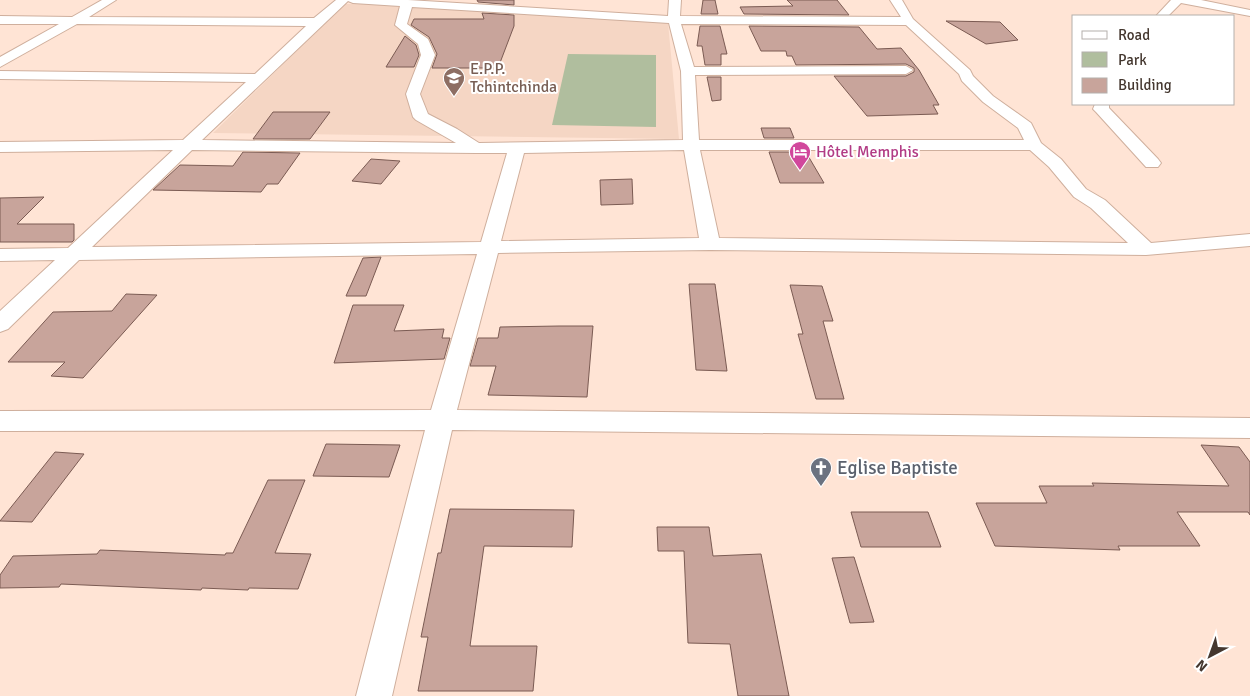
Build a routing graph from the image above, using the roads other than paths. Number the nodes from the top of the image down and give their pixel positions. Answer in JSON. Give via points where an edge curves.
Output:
{"nodes":[{"id":1,"x":110,"y":0,"type":"edge"},
{"id":2,"x":343,"y":0,"type":"edge"},
{"id":3,"x":353,"y":0,"type":"edge"},
{"id":4,"x":676,"y":0,"type":"edge"},
{"id":5,"x":896,"y":0,"type":"edge"},
{"id":6,"x":1177,"y":0,"type":"edge"},
{"id":7,"x":1184,"y":0,"type":"edge"},
{"id":8,"x":407,"y":3,"type":"junction"},
{"id":9,"x":1250,"y":13,"type":"edge"},
{"id":10,"x":1163,"y":15,"type":"edge"},
{"id":11,"x":0,"y":20,"type":"edge"},
{"id":12,"x":674,"y":20,"type":"junction"},
{"id":13,"x":908,"y":21,"type":"junction"},
{"id":14,"x":72,"y":22,"type":"junction"},
{"id":15,"x":317,"y":22,"type":"junction"},
{"id":16,"x":0,"y":63,"type":"edge"},
{"id":17,"x":906,"y":70,"type":"dead end"},
{"id":18,"x":688,"y":71,"type":"junction"},
{"id":19,"x":0,"y":75,"type":"edge"},
{"id":20,"x":259,"y":78,"type":"junction"},
{"id":21,"x":1102,"y":105,"type":"edge"},
{"id":22,"x":188,"y":145,"type":"junction"},
{"id":23,"x":691,"y":145,"type":"junction"},
{"id":24,"x":1034,"y":145,"type":"junction"},
{"id":25,"x":0,"y":147,"type":"edge"},
{"id":26,"x":476,"y":148,"type":"junction"},
{"id":27,"x":517,"y":148,"type":"junction"},
{"id":28,"x":1152,"y":163,"type":"dead end"},
{"id":29,"x":1250,"y":240,"type":"edge"},
{"id":30,"x":710,"y":244,"type":"junction"},
{"id":31,"x":488,"y":249,"type":"junction"},
{"id":32,"x":1146,"y":249,"type":"junction"},
{"id":33,"x":0,"y":255,"type":"edge"},
{"id":34,"x":71,"y":255,"type":"junction"},
{"id":35,"x":0,"y":324,"type":"edge"},
{"id":36,"x":441,"y":420,"type":"junction"},
{"id":37,"x":0,"y":421,"type":"edge"},
{"id":38,"x":1250,"y":428,"type":"edge"},
{"id":39,"x":374,"y":696,"type":"edge"}],
"edges":[{"from":1,"to":14,"type":"street"},
{"from":2,"to":15,"type":"street"},
{"from":3,"to":8,"type":"street"},
{"from":4,"to":12,"type":"street"},
{"from":5,"to":13,"type":"street"},
{"from":6,"to":10,"type":"street"},
{"from":7,"to":9,"type":"street"},
{"from":8,"to":12,"type":"street"},
{"from":8,"to":26,"type":"street","via":[[401,25],[424,42],[428,55],[413,94],[421,117]]},
{"from":11,"to":14,"type":"street"},
{"from":12,"to":13,"type":"street"},
{"from":12,"to":18,"type":"street"},
{"from":13,"to":24,"type":"street","via":[[965,72],[983,94],[1025,126]]},
{"from":14,"to":15,"type":"street"},
{"from":14,"to":16,"type":"street"},
{"from":15,"to":20,"type":"street"},
{"from":17,"to":18,"type":"street"},
{"from":18,"to":23,"type":"street"},
{"from":19,"to":20,"type":"street"},
{"from":20,"to":22,"type":"street"},
{"from":21,"to":28,"type":"street","via":[[1101,109]]},
{"from":22,"to":25,"type":"street"},
{"from":22,"to":26,"type":"street"},
{"from":22,"to":34,"type":"street"},
{"from":23,"to":24,"type":"street"},
{"from":23,"to":27,"type":"street"},
{"from":23,"to":30,"type":"street"},
{"from":24,"to":32,"type":"street","via":[[1055,163],[1080,193],[1098,204]]},
{"from":26,"to":27,"type":"street"},
{"from":27,"to":31,"type":"street"},
{"from":29,"to":32,"type":"street"},
{"from":30,"to":31,"type":"street"},
{"from":30,"to":32,"type":"street"},
{"from":31,"to":34,"type":"street"},
{"from":31,"to":36,"type":"street"},
{"from":33,"to":34,"type":"street"},
{"from":34,"to":35,"type":"street"},
{"from":36,"to":37,"type":"street"},
{"from":36,"to":38,"type":"street"},
{"from":36,"to":39,"type":"street"}]}
